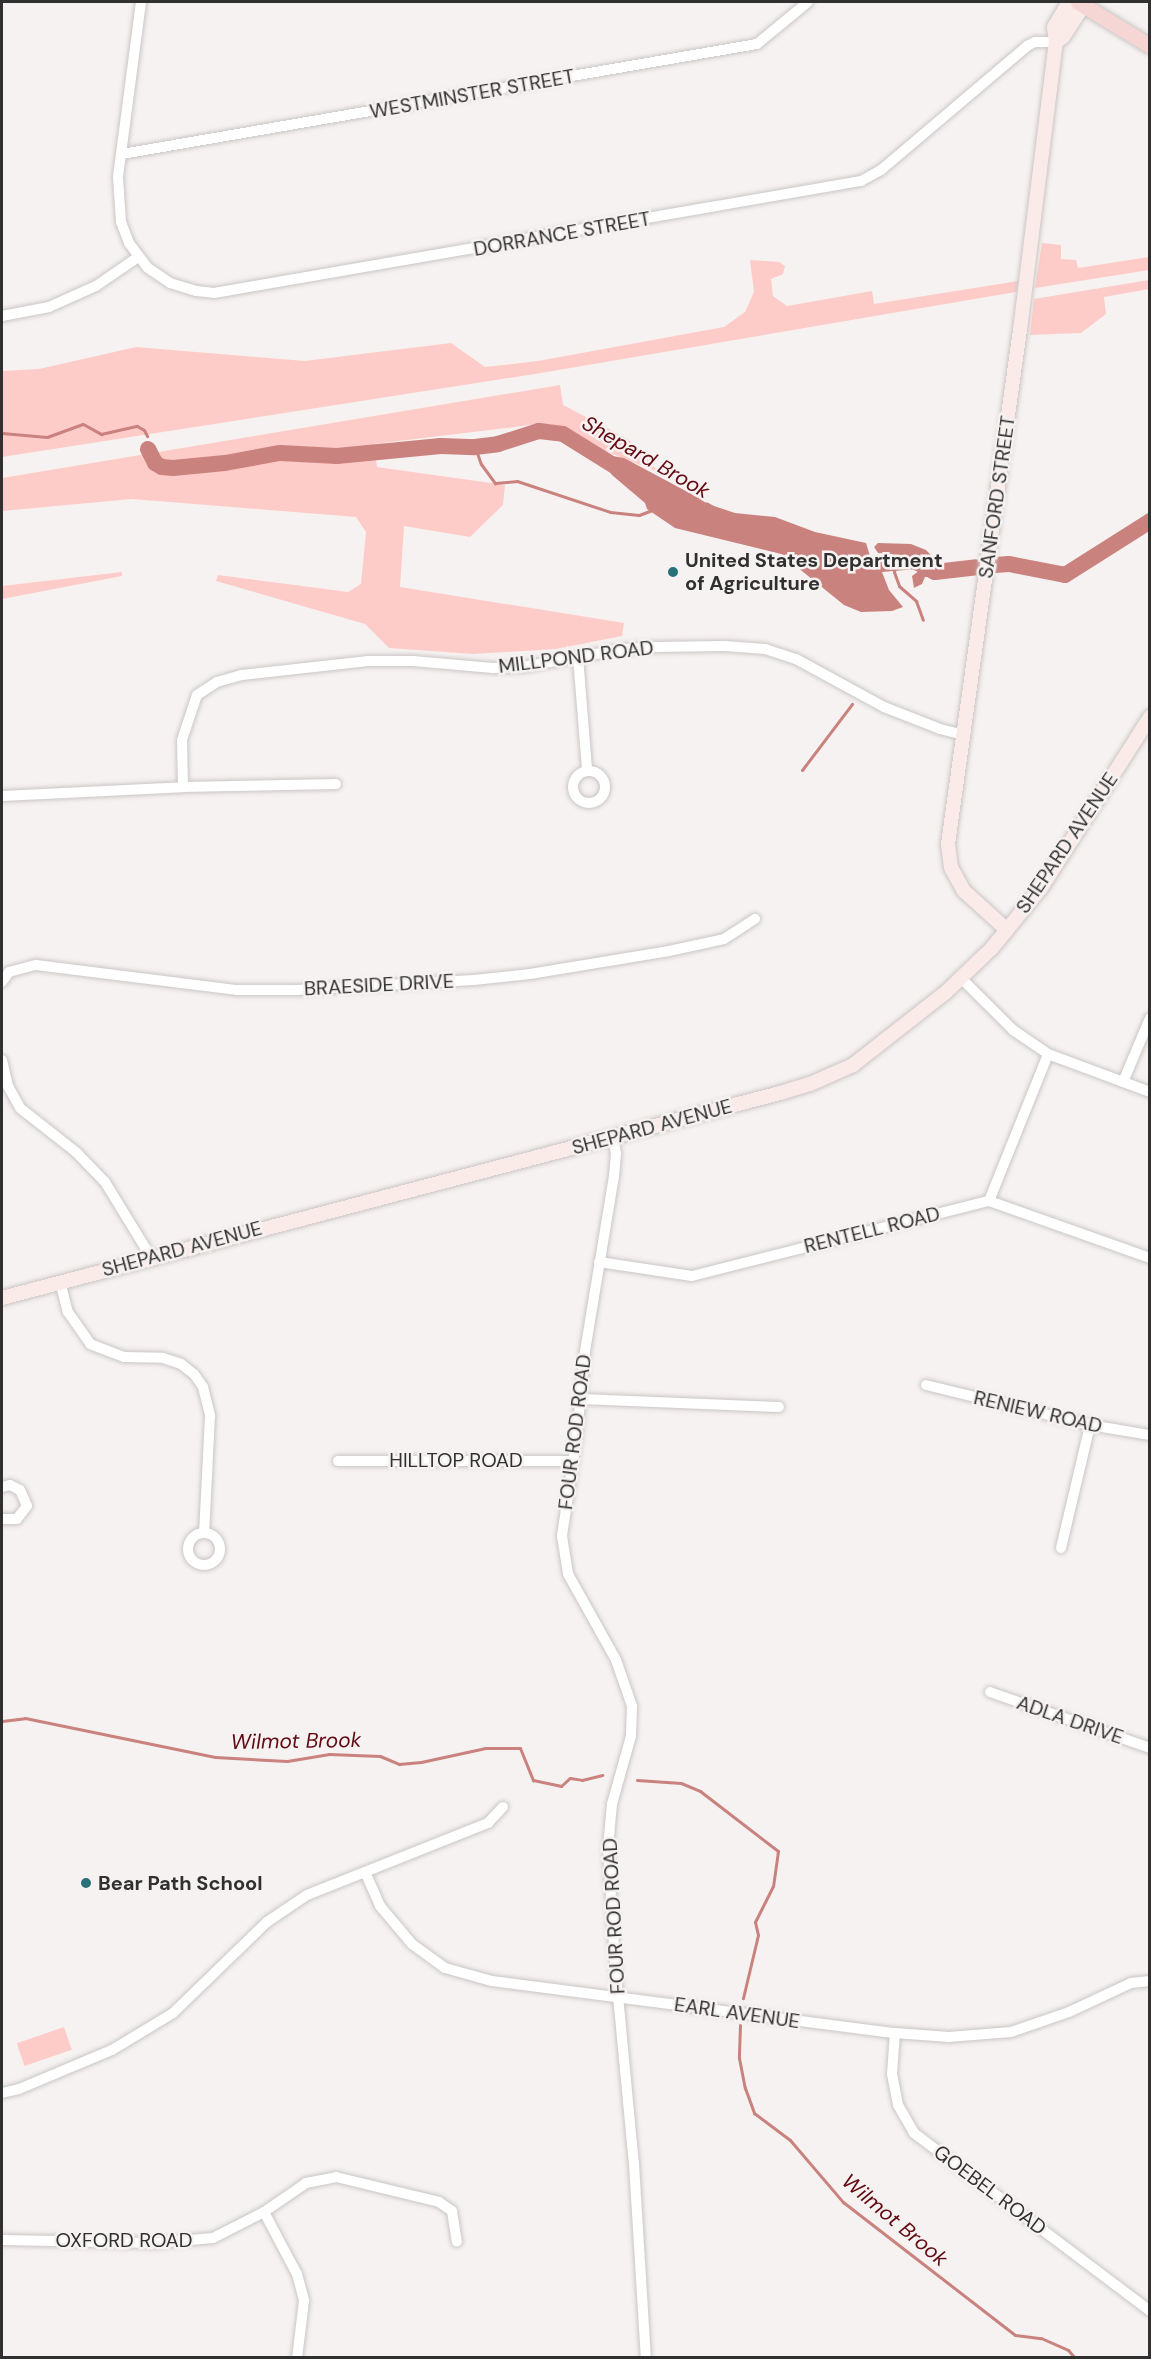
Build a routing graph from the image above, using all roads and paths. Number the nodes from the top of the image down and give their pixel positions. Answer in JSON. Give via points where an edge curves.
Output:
{"nodes":[{"id":1,"x":141,"y":2,"type":"edge"},
{"id":2,"x":808,"y":2,"type":"edge"},
{"id":3,"x":1077,"y":3,"type":"edge"},
{"id":4,"x":1056,"y":42,"type":"junction"},
{"id":5,"x":1149,"y":46,"type":"edge"},
{"id":6,"x":122,"y":154,"type":"junction"},
{"id":7,"x":138,"y":257,"type":"junction"},
{"id":8,"x":2,"y":316,"type":"edge"},
{"id":9,"x":578,"y":657,"type":"junction"},
{"id":10,"x":1149,"y":717,"type":"edge"},
{"id":11,"x":964,"y":735,"type":"junction"},
{"id":12,"x":587,"y":770,"type":"dead end"},
{"id":13,"x":336,"y":784,"type":"dead end"},
{"id":14,"x":183,"y":787,"type":"junction"},
{"id":15,"x":2,"y":796,"type":"edge"},
{"id":16,"x":755,"y":919,"type":"dead end"},
{"id":17,"x":1007,"y":930,"type":"junction"},
{"id":18,"x":962,"y":978,"type":"junction"},
{"id":19,"x":2,"y":982,"type":"edge"},
{"id":20,"x":1149,"y":1018,"type":"edge"},
{"id":21,"x":1048,"y":1053,"type":"junction"},
{"id":22,"x":2,"y":1060,"type":"edge"},
{"id":23,"x":1123,"y":1082,"type":"junction"},
{"id":24,"x":1149,"y":1092,"type":"edge"},
{"id":25,"x":613,"y":1137,"type":"junction"},
{"id":26,"x":989,"y":1201,"type":"junction"},
{"id":27,"x":151,"y":1257,"type":"junction"},
{"id":28,"x":1149,"y":1258,"type":"edge"},
{"id":29,"x":599,"y":1262,"type":"junction"},
{"id":30,"x":60,"y":1281,"type":"junction"},
{"id":31,"x":2,"y":1298,"type":"edge"},
{"id":32,"x":926,"y":1385,"type":"dead end"},
{"id":33,"x":580,"y":1400,"type":"junction"},
{"id":34,"x":779,"y":1407,"type":"dead end"},
{"id":35,"x":1090,"y":1425,"type":"junction"},
{"id":36,"x":1149,"y":1435,"type":"edge"},
{"id":37,"x":338,"y":1461,"type":"dead end"},
{"id":38,"x":573,"y":1461,"type":"junction"},
{"id":39,"x":2,"y":1487,"type":"edge"},
{"id":40,"x":2,"y":1519,"type":"edge"},
{"id":41,"x":204,"y":1533,"type":"dead end"},
{"id":42,"x":1061,"y":1548,"type":"dead end"},
{"id":43,"x":990,"y":1692,"type":"dead end"},
{"id":44,"x":1149,"y":1748,"type":"edge"},
{"id":45,"x":503,"y":1807,"type":"dead end"},
{"id":46,"x":364,"y":1872,"type":"junction"},
{"id":47,"x":1149,"y":1982,"type":"edge"},
{"id":48,"x":618,"y":1996,"type":"junction"},
{"id":49,"x":895,"y":2033,"type":"junction"},
{"id":50,"x":2,"y":2093,"type":"edge"},
{"id":51,"x":264,"y":2212,"type":"junction"},
{"id":52,"x":2,"y":2240,"type":"edge"},
{"id":53,"x":457,"y":2242,"type":"dead end"},
{"id":54,"x":1149,"y":2311,"type":"edge"},
{"id":55,"x":297,"y":2358,"type":"edge"},
{"id":56,"x":646,"y":2358,"type":"edge"}],
"edges":[{"from":1,"to":6,"type":"street","name":"DORRANCE STREET"},
{"from":2,"to":6,"type":"street","name":"WESTMINSTER STREET","via":[[757,45]]},
{"from":3,"to":4,"type":"main road","via":[[1063,37]]},
{"from":3,"to":5,"type":"main road"},
{"from":4,"to":7,"type":"street","name":"DORRANCE STREET","via":[[1027,46],[881,170],[861,181],[225,293],[196,291],[170,283]]},
{"from":4,"to":11,"type":"main road","name":"SANFORD STREET"},
{"from":6,"to":7,"type":"street","name":"DORRANCE STREET","via":[[118,209]]},
{"from":7,"to":8,"type":"street","via":[[96,286],[49,306]]},
{"from":9,"to":11,"type":"street","name":"MILLPOND ROAD","via":[[655,647],[765,649],[796,659],[884,707]]},
{"from":9,"to":12,"type":"street"},
{"from":9,"to":14,"type":"street","name":"MILLPOND ROAD","via":[[493,668],[368,661],[242,675],[218,682],[197,695],[189,716],[182,740]]},
{"from":10,"to":17,"type":"main road","name":"SHEPARD AVENUE","via":[[1041,888]]},
{"from":11,"to":17,"type":"main road","name":"SANFORD STREET","via":[[948,844],[951,868],[964,891]]},
{"from":13,"to":14,"type":"street"},
{"from":14,"to":15,"type":"street"},
{"from":16,"to":19,"type":"street","name":"BRAESIDE DRIVE","via":[[724,939],[669,951],[474,980],[237,990],[36,965],[9,972]]},
{"from":17,"to":18,"type":"main road","name":"SHEPARD AVENUE"},
{"from":18,"to":21,"type":"street","via":[[1013,1030]]},
{"from":18,"to":25,"type":"main road","name":"SHEPARD AVENUE","via":[[875,1050],[832,1075],[780,1093]]},
{"from":20,"to":23,"type":"street"},
{"from":21,"to":23,"type":"street"},
{"from":21,"to":26,"type":"street"},
{"from":22,"to":27,"type":"street","via":[[8,1086],[20,1108],[76,1152],[105,1182]]},
{"from":23,"to":24,"type":"street"},
{"from":25,"to":27,"type":"main road","name":"SHEPARD AVENUE"},
{"from":25,"to":29,"type":"street","name":"FOUR ROD ROAD","via":[[616,1154]]},
{"from":26,"to":28,"type":"street"},
{"from":26,"to":29,"type":"street","name":"RENTELL ROAD","via":[[692,1276]]},
{"from":27,"to":30,"type":"main road","name":"SHEPARD AVENUE"},
{"from":29,"to":33,"type":"street","name":"FOUR ROD ROAD"},
{"from":30,"to":31,"type":"main road","name":"SHEPARD AVENUE"},
{"from":30,"to":41,"type":"street","via":[[68,1312],[90,1344],[124,1358],[163,1358],[181,1364],[203,1387],[210,1416]]},
{"from":32,"to":35,"type":"street","name":"RENIEW ROAD"},
{"from":33,"to":34,"type":"street"},
{"from":33,"to":38,"type":"street","name":"FOUR ROD ROAD"},
{"from":35,"to":36,"type":"street","name":"RENIEW ROAD"},
{"from":35,"to":42,"type":"street"},
{"from":37,"to":38,"type":"street","name":"HILLTOP ROAD"},
{"from":38,"to":48,"type":"street","name":"FOUR ROD ROAD","via":[[562,1536],[564,1560],[576,1593],[619,1668],[632,1706],[631,1736],[609,1826]]},
{"from":39,"to":40,"type":"street","via":[[10,1485],[20,1490],[27,1506],[17,1519]]},
{"from":43,"to":44,"type":"street","name":"ADLA DRIVE"},
{"from":45,"to":46,"type":"street","via":[[488,1823]]},
{"from":46,"to":48,"type":"street","name":"EARL AVENUE","via":[[380,1906],[412,1944],[446,1968],[492,1981]]},
{"from":46,"to":50,"type":"street","via":[[306,1894],[267,1922],[173,2013],[112,2050]]},
{"from":47,"to":49,"type":"street","name":"EARL AVENUE","via":[[1131,1983],[1069,2012],[1011,2032],[949,2037]]},
{"from":48,"to":49,"type":"street","name":"EARL AVENUE"},
{"from":48,"to":56,"type":"street","name":"FOUR ROD ROAD"},
{"from":49,"to":54,"type":"street","name":"GOEBEL ROAD","via":[[892,2074],[898,2106],[914,2133]]},
{"from":51,"to":52,"type":"street","name":"OXFORD ROAD","via":[[213,2238],[156,2243]]},
{"from":51,"to":53,"type":"street","name":"OXFORD ROAD","via":[[306,2183],[336,2177],[439,2202],[452,2211]]},
{"from":51,"to":55,"type":"street","via":[[297,2274],[304,2301]]}]}
